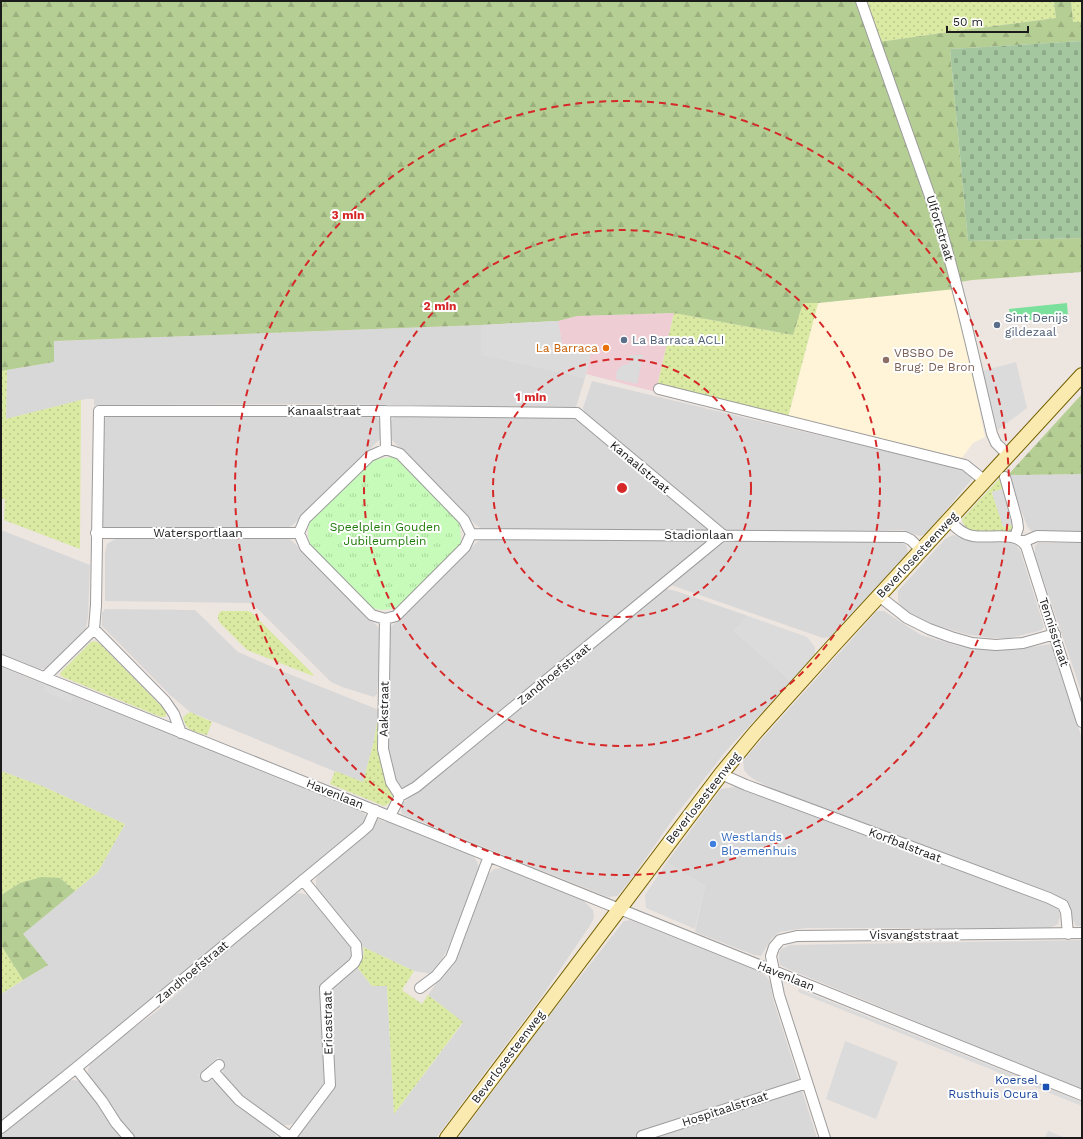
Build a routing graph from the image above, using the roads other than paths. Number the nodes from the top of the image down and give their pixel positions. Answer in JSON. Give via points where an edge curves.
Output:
{"nodes":[{"id":1,"x":861,"y":1,"type":"edge"},
{"id":2,"x":1082,"y":376,"type":"edge"},
{"id":3,"x":659,"y":389,"type":"dead end"},
{"id":4,"x":386,"y":411,"type":"junction"},
{"id":5,"x":386,"y":449,"type":"junction"},
{"id":6,"x":1008,"y":455,"type":"junction"},
{"id":7,"x":1005,"y":477,"type":"dead end"},
{"id":8,"x":986,"y":481,"type":"junction"},
{"id":9,"x":949,"y":521,"type":"junction"},
{"id":10,"x":96,"y":533,"type":"junction"},
{"id":11,"x":299,"y":533,"type":"junction"},
{"id":12,"x":471,"y":534,"type":"junction"},
{"id":13,"x":723,"y":535,"type":"junction"},
{"id":14,"x":1082,"y":537,"type":"edge"},
{"id":15,"x":1019,"y":539,"type":"junction"},
{"id":16,"x":921,"y":550,"type":"junction"},
{"id":17,"x":879,"y":596,"type":"junction"},
{"id":18,"x":385,"y":619,"type":"junction"},
{"id":19,"x":94,"y":630,"type":"junction"},
{"id":20,"x":1055,"y":634,"type":"junction"},
{"id":21,"x":1,"y":660,"type":"edge"},
{"id":22,"x":45,"y":678,"type":"junction"},
{"id":23,"x":1082,"y":722,"type":"edge"},
{"id":24,"x":181,"y":732,"type":"junction"},
{"id":25,"x":721,"y":774,"type":"junction"},
{"id":26,"x":400,"y":796,"type":"junction"},
{"id":27,"x":375,"y":810,"type":"junction"},
{"id":28,"x":390,"y":816,"type":"junction"},
{"id":29,"x":489,"y":856,"type":"junction"},
{"id":30,"x":303,"y":880,"type":"junction"},
{"id":31,"x":619,"y":909,"type":"junction"},
{"id":32,"x":1082,"y":933,"type":"edge"},
{"id":33,"x":1068,"y":934,"type":"junction"},
{"id":34,"x":774,"y":971,"type":"junction"},
{"id":35,"x":420,"y":988,"type":"dead end"},
{"id":36,"x":76,"y":1068,"type":"junction"},
{"id":37,"x":213,"y":1071,"type":"dead end"},
{"id":38,"x":807,"y":1083,"type":"junction"},
{"id":39,"x":1082,"y":1095,"type":"edge"},
{"id":40,"x":1,"y":1128,"type":"edge"},
{"id":41,"x":642,"y":1136,"type":"dead end"},
{"id":42,"x":129,"y":1138,"type":"edge"},
{"id":43,"x":290,"y":1138,"type":"edge"},
{"id":44,"x":447,"y":1138,"type":"edge"},
{"id":45,"x":825,"y":1138,"type":"edge"}],
"edges":[{"from":1,"to":6,"type":"street","name":"Ulfortstraat","via":[[945,241],[992,434],[996,443]]},
{"from":2,"to":6,"type":"street","name":"Beverlosesteenweg"},
{"from":3,"to":8,"type":"street","via":[[965,465]]},
{"from":4,"to":5,"type":"street"},
{"from":4,"to":10,"type":"street","name":"Kanaalstraat","via":[[99,411]]},
{"from":4,"to":13,"type":"street","name":"Kanaalstraat","via":[[577,414]]},
{"from":5,"to":11,"type":"street","via":[[370,456],[306,519]]},
{"from":5,"to":12,"type":"street","via":[[400,454],[464,520]]},
{"from":6,"to":8,"type":"street","name":"Beverlosesteenweg"},
{"from":7,"to":15,"type":"street","name":"Tennisstraat","via":[[1017,520]]},
{"from":8,"to":9,"type":"street","name":"Beverlosesteenweg"},
{"from":9,"to":15,"type":"street","via":[[972,536]]},
{"from":9,"to":16,"type":"street","name":"Beverlosesteenweg"},
{"from":10,"to":11,"type":"street","name":"Watersportlaan"},
{"from":10,"to":19,"type":"street","name":"Kanaalstraat"},
{"from":11,"to":18,"type":"street","via":[[305,547],[372,615]]},
{"from":12,"to":13,"type":"street","name":"Stadionlaan"},
{"from":12,"to":18,"type":"street","via":[[465,547],[439,574],[396,616]]},
{"from":13,"to":16,"type":"street","name":"Stadionlaan","via":[[905,537],[912,540]]},
{"from":13,"to":26,"type":"street","name":"Zandhoefstraat","via":[[416,787]]},
{"from":14,"to":15,"type":"street","via":[[1037,536]]},
{"from":15,"to":20,"type":"street","name":"Tennisstraat","via":[[1028,553]]},
{"from":16,"to":17,"type":"street","name":"Beverlosesteenweg"},
{"from":17,"to":20,"type":"street","via":[[907,618],[928,629],[972,643],[996,645]]},
{"from":17,"to":25,"type":"street","name":"Beverlosesteenweg"},
{"from":18,"to":26,"type":"street","name":"Aakstraat","via":[[383,749],[392,782]]},
{"from":19,"to":22,"type":"street"},
{"from":19,"to":24,"type":"street","via":[[164,700],[174,714]]},
{"from":20,"to":23,"type":"street","name":"Tennisstraat"},
{"from":21,"to":22,"type":"street","name":"Havenlaan"},
{"from":22,"to":24,"type":"street","name":"Havenlaan"},
{"from":24,"to":27,"type":"street","name":"Havenlaan"},
{"from":25,"to":31,"type":"street","name":"Beverlosesteenweg"},
{"from":25,"to":33,"type":"street","name":"Korfbalstraat","via":[[1049,898],[1063,905]]},
{"from":26,"to":28,"type":"street"},
{"from":27,"to":28,"type":"street","name":"Havenlaan"},
{"from":27,"to":30,"type":"street","name":"Zandhoefstraat","via":[[368,826]]},
{"from":28,"to":29,"type":"street","name":"Havenlaan"},
{"from":29,"to":31,"type":"street","name":"Havenlaan"},
{"from":29,"to":35,"type":"street","via":[[451,958],[436,976]]},
{"from":30,"to":36,"type":"street","name":"Zandhoefstraat"},
{"from":30,"to":43,"type":"street","name":"Ericastraat","via":[[356,945],[357,957],[354,963],[325,988],[330,1085]]},
{"from":31,"to":34,"type":"street","name":"Havenlaan"},
{"from":31,"to":44,"type":"street","name":"Beverlosesteenweg"},
{"from":32,"to":33,"type":"street","name":"Visvangststraat"},
{"from":33,"to":34,"type":"street","name":"Visvangststraat","via":[[797,936],[780,940],[774,946],[771,956]]},
{"from":34,"to":38,"type":"street"},
{"from":34,"to":39,"type":"street","name":"Havenlaan"},
{"from":36,"to":40,"type":"street","name":"Zandhoefstraat"},
{"from":36,"to":42,"type":"street"},
{"from":37,"to":43,"type":"street","name":"Ericastraat","via":[[239,1100]]},
{"from":38,"to":41,"type":"street","name":"Hospitaalstraat"},
{"from":38,"to":45,"type":"street"}]}
